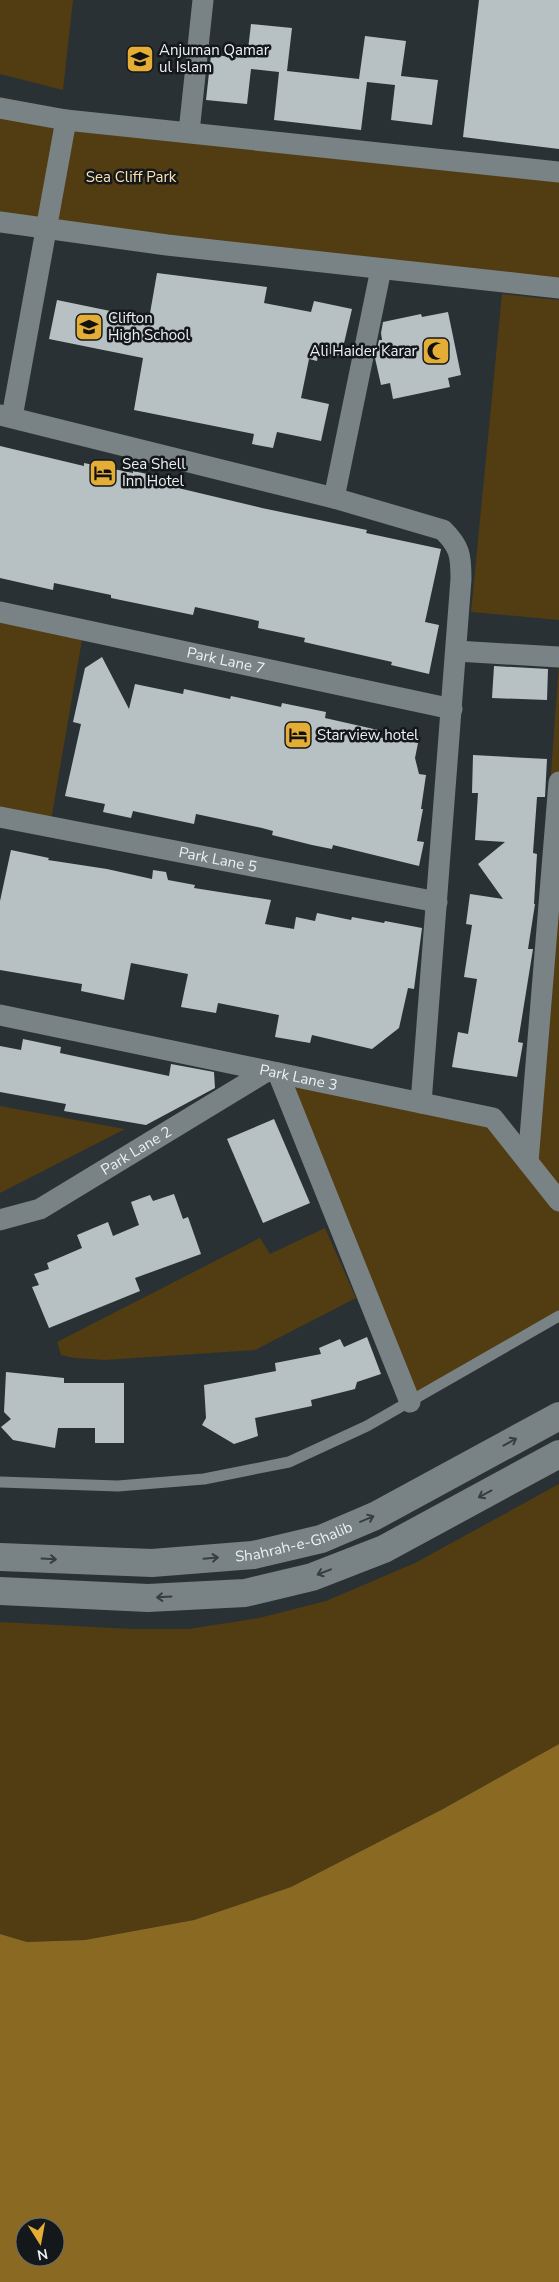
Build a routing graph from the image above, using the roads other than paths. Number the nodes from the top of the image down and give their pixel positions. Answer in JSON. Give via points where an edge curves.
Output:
{"nodes":[{"id":1,"x":203,"y":0,"type":"edge"},
{"id":2,"x":0,"y":108,"type":"edge"},
{"id":3,"x":66,"y":120,"type":"junction"},
{"id":4,"x":189,"y":132,"type":"junction"},
{"id":5,"x":559,"y":172,"type":"edge"},
{"id":6,"x":0,"y":222,"type":"edge"},
{"id":7,"x":48,"y":230,"type":"junction"},
{"id":8,"x":381,"y":269,"type":"junction"},
{"id":9,"x":559,"y":288,"type":"edge"},
{"id":10,"x":6,"y":416,"type":"edge"},
{"id":11,"x":334,"y":498,"type":"junction"},
{"id":12,"x":0,"y":612,"type":"edge"},
{"id":13,"x":456,"y":651,"type":"junction"},
{"id":14,"x":559,"y":657,"type":"edge"},
{"id":15,"x":452,"y":709,"type":"junction"},
{"id":16,"x":559,"y":782,"type":"edge"},
{"id":17,"x":0,"y":817,"type":"edge"},
{"id":18,"x":436,"y":902,"type":"junction"},
{"id":19,"x":0,"y":1015,"type":"edge"},
{"id":20,"x":272,"y":1072,"type":"junction"},
{"id":21,"x":421,"y":1103,"type":"junction"},
{"id":22,"x":528,"y":1162,"type":"junction"},
{"id":23,"x":559,"y":1201,"type":"edge"},
{"id":24,"x":0,"y":1220,"type":"edge"},
{"id":25,"x":559,"y":1316,"type":"edge"},
{"id":26,"x":410,"y":1402,"type":"junction"},
{"id":27,"x":559,"y":1416,"type":"edge"},
{"id":28,"x":559,"y":1454,"type":"edge"},
{"id":29,"x":0,"y":1482,"type":"edge"},
{"id":30,"x":0,"y":1556,"type":"edge"},
{"id":31,"x":0,"y":1591,"type":"edge"}],
"edges":[{"from":1,"to":4,"type":"street"},
{"from":2,"to":3,"type":"street"},
{"from":3,"to":4,"type":"street"},
{"from":3,"to":7,"type":"street"},
{"from":4,"to":5,"type":"street"},
{"from":6,"to":7,"type":"street"},
{"from":7,"to":8,"type":"street"},
{"from":7,"to":10,"type":"street"},
{"from":8,"to":9,"type":"street"},
{"from":8,"to":11,"type":"street"},
{"from":10,"to":11,"type":"street"},
{"from":11,"to":13,"type":"street","via":[[443,530],[455,542],[461,556]]},
{"from":12,"to":15,"type":"street","name":"Park Lane 7"},
{"from":13,"to":14,"type":"street"},
{"from":13,"to":15,"type":"street"},
{"from":15,"to":18,"type":"street"},
{"from":16,"to":22,"type":"street"},
{"from":17,"to":18,"type":"street","name":"Park Lane 5"},
{"from":18,"to":21,"type":"street"},
{"from":19,"to":20,"type":"street","name":"Park Lane 3"},
{"from":20,"to":21,"type":"street","name":"Park Lane 3"},
{"from":20,"to":24,"type":"street","name":"Park Lane 2","via":[[40,1208]]},
{"from":20,"to":26,"type":"street"},
{"from":21,"to":22,"type":"street","name":"Park Lane 3","via":[[493,1118]]},
{"from":22,"to":23,"type":"street","name":"Park Lane 3"},
{"from":25,"to":26,"type":"lane"},
{"from":26,"to":29,"type":"lane","via":[[289,1462],[204,1479],[118,1486]]},
{"from":30,"to":27,"type":"main road","name":"Shahrah-e-Ghalib","one_way":true,"via":[[152,1563],[253,1555],[321,1539],[375,1516]]},
{"from":28,"to":31,"type":"main road","one_way":true,"via":[[384,1549],[302,1579],[245,1593],[148,1598]]}]}
